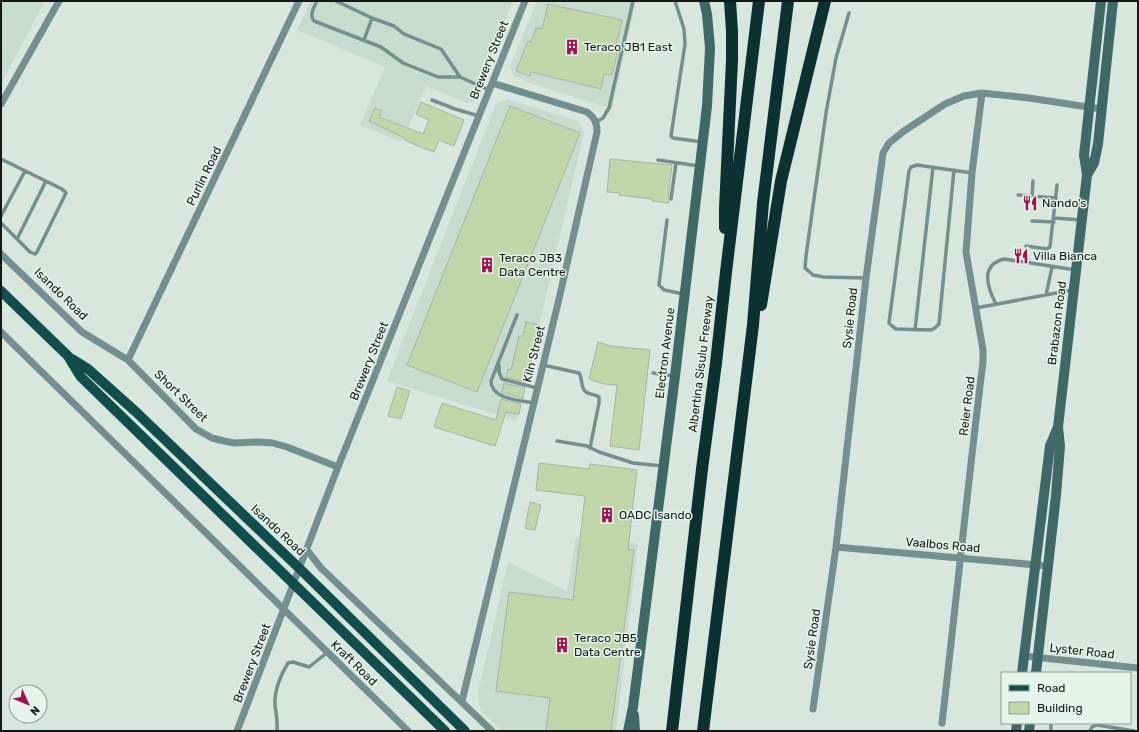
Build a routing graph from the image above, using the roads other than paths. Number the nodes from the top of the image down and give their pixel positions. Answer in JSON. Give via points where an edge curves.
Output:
{"nodes":[{"id":1,"x":59,"y":1,"type":"edge"},
{"id":2,"x":300,"y":1,"type":"edge"},
{"id":3,"x":317,"y":1,"type":"edge"},
{"id":4,"x":336,"y":1,"type":"edge"},
{"id":5,"x":525,"y":1,"type":"edge"},
{"id":6,"x":633,"y":1,"type":"edge"},
{"id":7,"x":675,"y":1,"type":"edge"},
{"id":8,"x":704,"y":1,"type":"edge"},
{"id":9,"x":730,"y":1,"type":"edge"},
{"id":10,"x":759,"y":1,"type":"edge"},
{"id":11,"x":788,"y":1,"type":"edge"},
{"id":12,"x":825,"y":1,"type":"edge"},
{"id":13,"x":1101,"y":1,"type":"edge"},
{"id":14,"x":1113,"y":1,"type":"edge"},
{"id":15,"x":849,"y":13,"type":"dead end"},
{"id":16,"x":372,"y":18,"type":"junction"},
{"id":17,"x":364,"y":40,"type":"junction"},
{"id":18,"x":460,"y":78,"type":"junction"},
{"id":19,"x":492,"y":83,"type":"junction"},
{"id":20,"x":490,"y":91,"type":"junction"},
{"id":21,"x":982,"y":93,"type":"junction"},
{"id":22,"x":432,"y":100,"type":"dead end"},
{"id":23,"x":1,"y":104,"type":"edge"},
{"id":24,"x":1089,"y":107,"type":"junction"},
{"id":25,"x":1101,"y":109,"type":"junction"},
{"id":26,"x":479,"y":116,"type":"junction"},
{"id":27,"x":596,"y":122,"type":"junction"},
{"id":28,"x":703,"y":142,"type":"junction"},
{"id":29,"x":1,"y":159,"type":"edge"},
{"id":30,"x":658,"y":160,"type":"dead end"},
{"id":31,"x":676,"y":163,"type":"junction"},
{"id":32,"x":700,"y":166,"type":"junction"},
{"id":33,"x":932,"y":167,"type":"junction"},
{"id":34,"x":954,"y":170,"type":"junction"},
{"id":35,"x":25,"y":171,"type":"junction"},
{"id":36,"x":972,"y":172,"type":"junction"},
{"id":37,"x":1087,"y":175,"type":"junction"},
{"id":38,"x":46,"y":181,"type":"junction"},
{"id":39,"x":1032,"y":181,"type":"dead end"},
{"id":40,"x":1057,"y":185,"type":"dead end"},
{"id":41,"x":1018,"y":196,"type":"dead end"},
{"id":42,"x":1032,"y":196,"type":"junction"},
{"id":43,"x":1056,"y":198,"type":"junction"},
{"id":44,"x":671,"y":199,"type":"dead end"},
{"id":45,"x":1,"y":216,"type":"edge"},
{"id":46,"x":1054,"y":218,"type":"junction"},
{"id":47,"x":668,"y":220,"type":"dead end"},
{"id":48,"x":1082,"y":220,"type":"junction"},
{"id":49,"x":1032,"y":221,"type":"dead end"},
{"id":50,"x":1054,"y":222,"type":"junction"},
{"id":51,"x":1,"y":223,"type":"edge"},
{"id":52,"x":17,"y":239,"type":"junction"},
{"id":53,"x":1026,"y":246,"type":"dead end"},
{"id":54,"x":1,"y":254,"type":"edge"},
{"id":55,"x":1052,"y":267,"type":"junction"},
{"id":56,"x":1076,"y":270,"type":"junction"},
{"id":57,"x":726,"y":272,"type":"junction"},
{"id":58,"x":866,"y":278,"type":"junction"},
{"id":59,"x":1074,"y":290,"type":"junction"},
{"id":60,"x":1,"y":291,"type":"edge"},
{"id":61,"x":685,"y":294,"type":"junction"},
{"id":62,"x":1046,"y":295,"type":"junction"},
{"id":63,"x":996,"y":304,"type":"junction"},
{"id":64,"x":975,"y":308,"type":"junction"},
{"id":65,"x":517,"y":315,"type":"dead end"},
{"id":66,"x":753,"y":325,"type":"junction"},
{"id":67,"x":915,"y":330,"type":"junction"},
{"id":68,"x":1,"y":332,"type":"edge"},
{"id":69,"x":68,"y":356,"type":"junction"},
{"id":70,"x":128,"y":360,"type":"junction"},
{"id":71,"x":499,"y":362,"type":"junction"},
{"id":72,"x":542,"y":365,"type":"junction"},
{"id":73,"x":653,"y":373,"type":"dead end"},
{"id":74,"x":676,"y":376,"type":"junction"},
{"id":75,"x":537,"y":388,"type":"junction"},
{"id":76,"x":533,"y":403,"type":"junction"},
{"id":77,"x":1058,"y":427,"type":"junction"},
{"id":78,"x":557,"y":442,"type":"dead end"},
{"id":79,"x":590,"y":448,"type":"junction"},
{"id":80,"x":663,"y":466,"type":"junction"},
{"id":81,"x":338,"y":467,"type":"junction"},
{"id":82,"x":836,"y":547,"type":"junction"},
{"id":83,"x":307,"y":550,"type":"junction"},
{"id":84,"x":961,"y":558,"type":"junction"},
{"id":85,"x":1035,"y":564,"type":"junction"},
{"id":86,"x":1048,"y":566,"type":"junction"},
{"id":87,"x":299,"y":568,"type":"junction"},
{"id":88,"x":294,"y":584,"type":"junction"},
{"id":89,"x":284,"y":610,"type":"junction"},
{"id":90,"x":328,"y":652,"type":"junction"},
{"id":91,"x":1024,"y":656,"type":"junction"},
{"id":92,"x":1038,"y":658,"type":"junction"},
{"id":93,"x":1138,"y":668,"type":"edge"},
{"id":94,"x":1022,"y":672,"type":"edge"},
{"id":95,"x":1036,"y":672,"type":"edge"},
{"id":96,"x":462,"y":701,"type":"junction"},
{"id":97,"x":633,"y":707,"type":"junction"},
{"id":98,"x":813,"y":709,"type":"dead end"},
{"id":99,"x":942,"y":723,"type":"dead end"},
{"id":100,"x":237,"y":731,"type":"edge"},
{"id":101,"x":277,"y":731,"type":"edge"},
{"id":102,"x":408,"y":731,"type":"edge"},
{"id":103,"x":444,"y":731,"type":"edge"},
{"id":104,"x":465,"y":731,"type":"edge"},
{"id":105,"x":492,"y":731,"type":"edge"},
{"id":106,"x":628,"y":731,"type":"edge"},
{"id":107,"x":635,"y":731,"type":"edge"},
{"id":108,"x":672,"y":731,"type":"edge"},
{"id":109,"x":703,"y":731,"type":"edge"},
{"id":110,"x":1090,"y":731,"type":"edge"},
{"id":111,"x":1134,"y":731,"type":"edge"}],
"edges":[{"from":1,"to":23,"type":"street"},
{"from":2,"to":70,"type":"street","name":"Purlin Road"},
{"from":3,"to":17,"type":"lane","via":[[311,16],[313,20]]},
{"from":4,"to":16,"type":"lane"},
{"from":5,"to":19,"type":"street","name":"Brewery Street"},
{"from":6,"to":27,"type":"lane","via":[[609,108]]},
{"from":7,"to":28,"type":"lane","via":[[684,29],[685,44],[671,136],[680,140]]},
{"from":8,"to":28,"type":"main road","name":"Electron Avenue","via":[[710,59]]},
{"from":9,"to":57,"type":"highway","via":[[732,53],[725,208]]},
{"from":10,"to":57,"type":"highway","name":"Albertina Sisulu Freeway"},
{"from":11,"to":66,"type":"highway","via":[[764,203]]},
{"from":12,"to":66,"type":"highway","via":[[781,181],[762,302]]},
{"from":13,"to":24,"type":"main road","name":"Brabazon Road"},
{"from":14,"to":25,"type":"main road","name":"Brabazon Road"},
{"from":15,"to":58,"type":"lane","via":[[836,58],[826,113],[805,268],[813,275],[824,277]]},
{"from":16,"to":17,"type":"lane"},
{"from":16,"to":18,"type":"lane","via":[[441,49]]},
{"from":17,"to":18,"type":"lane","via":[[385,48],[403,63],[438,77]]},
{"from":18,"to":20,"type":"lane"},
{"from":19,"to":20,"type":"street","name":"Brewery Street"},
{"from":19,"to":27,"type":"street","via":[[582,110],[591,115]]},
{"from":20,"to":26,"type":"street","name":"Brewery Street"},
{"from":21,"to":24,"type":"street","name":"Sysie Road"},
{"from":21,"to":36,"type":"street","name":"Reier Road"},
{"from":21,"to":58,"type":"street","name":"Sysie Road","via":[[951,101],[901,134],[882,153]]},
{"from":22,"to":26,"type":"lane"},
{"from":24,"to":25,"type":"street","name":"Sysie Road"},
{"from":24,"to":37,"type":"main road","name":"Brabazon Road","via":[[1084,155]]},
{"from":25,"to":37,"type":"main road","name":"Brabazon Road","via":[[1094,163]]},
{"from":26,"to":81,"type":"street","name":"Brewery Street"},
{"from":27,"to":72,"type":"street","name":"Kiln Street","via":[[597,138]]},
{"from":28,"to":32,"type":"main road","name":"Electron Avenue"},
{"from":29,"to":35,"type":"lane"},
{"from":30,"to":31,"type":"lane"},
{"from":31,"to":32,"type":"lane"},
{"from":31,"to":44,"type":"lane"},
{"from":32,"to":61,"type":"main road","name":"Electron Avenue"},
{"from":33,"to":34,"type":"lane"},
{"from":33,"to":67,"type":"lane"},
{"from":33,"to":67,"type":"lane","via":[[911,167],[907,176],[889,323],[896,329]]},
{"from":34,"to":36,"type":"lane"},
{"from":34,"to":67,"type":"lane","via":[[939,324],[931,330]]},
{"from":35,"to":38,"type":"lane"},
{"from":35,"to":45,"type":"lane"},
{"from":36,"to":64,"type":"street","name":"Reier Road","via":[[966,252]]},
{"from":37,"to":48,"type":"main road","name":"Brabazon Road"},
{"from":38,"to":52,"type":"lane"},
{"from":38,"to":52,"type":"lane","via":[[62,189],[66,194],[37,252],[32,254]]},
{"from":39,"to":42,"type":"lane"},
{"from":40,"to":43,"type":"lane"},
{"from":41,"to":42,"type":"lane"},
{"from":42,"to":43,"type":"lane"},
{"from":43,"to":46,"type":"lane"},
{"from":46,"to":48,"type":"lane"},
{"from":46,"to":50,"type":"lane"},
{"from":47,"to":61,"type":"lane","via":[[659,285],[664,290]]},
{"from":48,"to":56,"type":"main road","name":"Brabazon Road"},
{"from":49,"to":50,"type":"lane"},
{"from":50,"to":53,"type":"lane","via":[[1049,248]]},
{"from":51,"to":52,"type":"lane"},
{"from":54,"to":70,"type":"street","name":"Isando Road","via":[[82,332]]},
{"from":55,"to":56,"type":"lane"},
{"from":55,"to":62,"type":"lane"},
{"from":55,"to":63,"type":"lane","via":[[1004,259],[992,264],[988,278]]},
{"from":56,"to":59,"type":"main road","name":"Brabazon Road"},
{"from":57,"to":108,"type":"highway","name":"Albertina Sisulu Freeway"},
{"from":58,"to":82,"type":"street","name":"Sysie Road"},
{"from":59,"to":62,"type":"lane"},
{"from":59,"to":77,"type":"main road","name":"Brabazon Road"},
{"from":60,"to":69,"type":"main road","name":"Isando Road"},
{"from":61,"to":74,"type":"main road","name":"Electron Avenue"},
{"from":62,"to":63,"type":"lane"},
{"from":63,"to":64,"type":"lane"},
{"from":64,"to":84,"type":"street","name":"Reier Road","via":[[983,362]]},
{"from":65,"to":71,"type":"lane"},
{"from":66,"to":109,"type":"highway"},
{"from":68,"to":89,"type":"street"},
{"from":69,"to":87,"type":"main road","name":"Isando Road","via":[[88,369],[136,412]]},
{"from":69,"to":88,"type":"main road","name":"Isando Road","via":[[81,377]]},
{"from":70,"to":81,"type":"street","name":"Short Street","via":[[196,429],[212,438],[234,443],[274,443]]},
{"from":71,"to":75,"type":"lane","via":[[502,379]]},
{"from":71,"to":76,"type":"lane","via":[[492,381],[493,390],[502,396]]},
{"from":72,"to":75,"type":"street","name":"Kiln Street"},
{"from":72,"to":79,"type":"lane","via":[[579,373],[585,392],[599,397]]},
{"from":73,"to":74,"type":"lane"},
{"from":74,"to":80,"type":"main road","name":"Electron Avenue"},
{"from":75,"to":76,"type":"street","name":"Kiln Street"},
{"from":76,"to":96,"type":"street","name":"Kiln Street"},
{"from":77,"to":85,"type":"main road","name":"Brabazon Road","via":[[1050,446]]},
{"from":77,"to":86,"type":"main road","name":"Brabazon Road","via":[[1059,456]]},
{"from":78,"to":79,"type":"lane"},
{"from":79,"to":80,"type":"lane","via":[[633,463]]},
{"from":80,"to":97,"type":"main road","name":"Electron Avenue"},
{"from":81,"to":83,"type":"street","name":"Brewery Street"},
{"from":82,"to":84,"type":"street","name":"Vaalbos Road"},
{"from":82,"to":98,"type":"street","name":"Sysie Road"},
{"from":83,"to":87,"type":"street","name":"Brewery Street"},
{"from":83,"to":96,"type":"street","via":[[321,568]]},
{"from":84,"to":85,"type":"street","name":"Vaalbos Road"},
{"from":84,"to":99,"type":"street","name":"Reier Road"},
{"from":85,"to":86,"type":"street","name":"Vaalbos Road"},
{"from":85,"to":91,"type":"main road","name":"Brabazon Road"},
{"from":86,"to":92,"type":"main road","name":"Brabazon Road"},
{"from":87,"to":88,"type":"street","name":"Brewery Street"},
{"from":87,"to":104,"type":"main road","name":"Isando Road"},
{"from":88,"to":89,"type":"street","name":"Brewery Street"},
{"from":88,"to":103,"type":"main road","name":"Isando Road"},
{"from":89,"to":90,"type":"street","name":"Kraft Road"},
{"from":89,"to":100,"type":"street","name":"Brewery Street"},
{"from":90,"to":101,"type":"lane","via":[[309,667],[288,662],[275,695]]},
{"from":90,"to":102,"type":"street","name":"Kraft Road"},
{"from":91,"to":92,"type":"street","name":"Lyster Road"},
{"from":91,"to":94,"type":"main road","name":"Brabazon Road"},
{"from":92,"to":93,"type":"street","name":"Lyster Road"},
{"from":92,"to":95,"type":"main road","name":"Brabazon Road"},
{"from":96,"to":105,"type":"street"},
{"from":97,"to":106,"type":"main road","name":"Electron Avenue"},
{"from":97,"to":107,"type":"main road","name":"Electron Avenue"},
{"from":110,"to":111,"type":"lane","via":[[1097,725]]}]}
